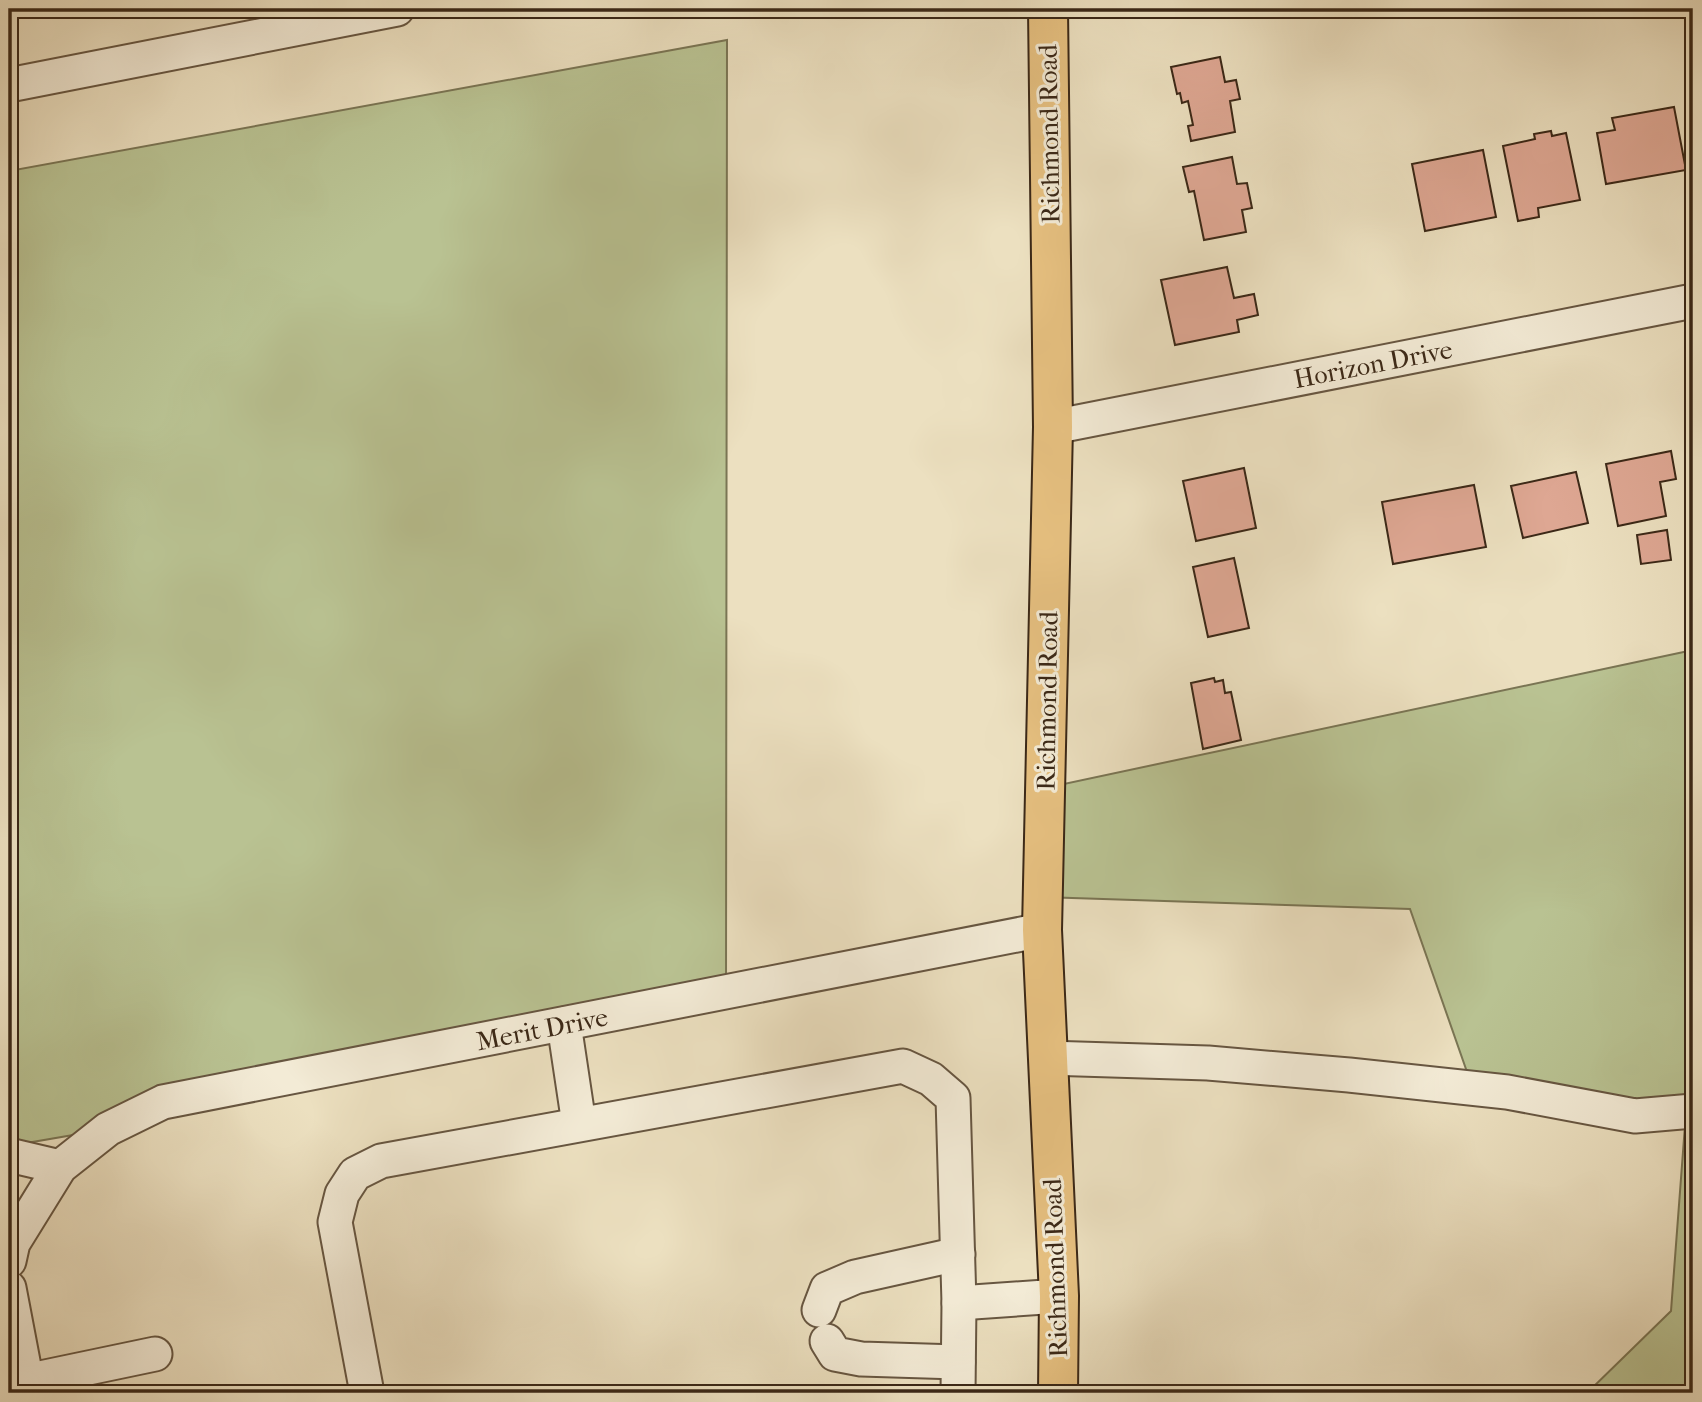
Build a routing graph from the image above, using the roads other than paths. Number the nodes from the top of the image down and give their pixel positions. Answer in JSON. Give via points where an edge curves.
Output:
{"nodes":[{"id":1,"x":397,"y":9,"type":"edge"},
{"id":2,"x":1048,"y":9,"type":"edge"},
{"id":3,"x":9,"y":85,"type":"edge"},
{"id":4,"x":1693,"y":301,"type":"edge"},
{"id":5,"x":1053,"y":427,"type":"junction"},
{"id":6,"x":1042,"y":930,"type":"junction"},
{"id":7,"x":564,"y":1024,"type":"junction"},
{"id":8,"x":1047,"y":1058,"type":"junction"},
{"id":9,"x":1693,"y":1111,"type":"edge"},
{"id":10,"x":579,"y":1124,"type":"junction"},
{"id":11,"x":10,"y":1156,"type":"edge"},
{"id":12,"x":60,"y":1167,"type":"junction"},
{"id":13,"x":958,"y":1254,"type":"junction"},
{"id":14,"x":9,"y":1261,"type":"edge"},
{"id":15,"x":9,"y":1288,"type":"edge"},
{"id":16,"x":1059,"y":1296,"type":"junction"},
{"id":17,"x":959,"y":1303,"type":"junction"},
{"id":18,"x":155,"y":1354,"type":"dead end"},
{"id":19,"x":958,"y":1377,"type":"edge"},
{"id":20,"x":27,"y":1387,"type":"edge"},
{"id":21,"x":367,"y":1393,"type":"edge"},
{"id":22,"x":1058,"y":1393,"type":"edge"}],
"edges":[{"from":1,"to":3,"type":"street"},
{"from":2,"to":5,"type":"main road","name":"Richmond Road"},
{"from":4,"to":5,"type":"street","name":"Horizon Drive"},
{"from":5,"to":6,"type":"main road","name":"Richmond Road"},
{"from":6,"to":7,"type":"street","name":"Merit Drive"},
{"from":6,"to":8,"type":"main road","name":"Richmond Road"},
{"from":7,"to":10,"type":"street"},
{"from":7,"to":12,"type":"street","name":"Merit Drive","via":[[163,1102],[108,1129]]},
{"from":8,"to":9,"type":"street","via":[[1208,1063],[1349,1075],[1507,1092],[1635,1116]]},
{"from":8,"to":16,"type":"main road","name":"Richmond Road"},
{"from":10,"to":13,"type":"street","via":[[903,1066],[931,1079],[953,1098]]},
{"from":10,"to":21,"type":"street","via":[[381,1161],[355,1174],[342,1194],[335,1222]]},
{"from":11,"to":12,"type":"street"},
{"from":12,"to":14,"type":"street","name":"Merit Drive","via":[[13,1243]]},
{"from":13,"to":17,"type":"street"},
{"from":13,"to":19,"type":"street","via":[[855,1277],[827,1289],[823,1326],[835,1354]]},
{"from":15,"to":20,"type":"street"},
{"from":16,"to":17,"type":"street"},
{"from":16,"to":22,"type":"main road","name":"Richmond Road"},
{"from":17,"to":19,"type":"street"},
{"from":18,"to":20,"type":"street"}]}
